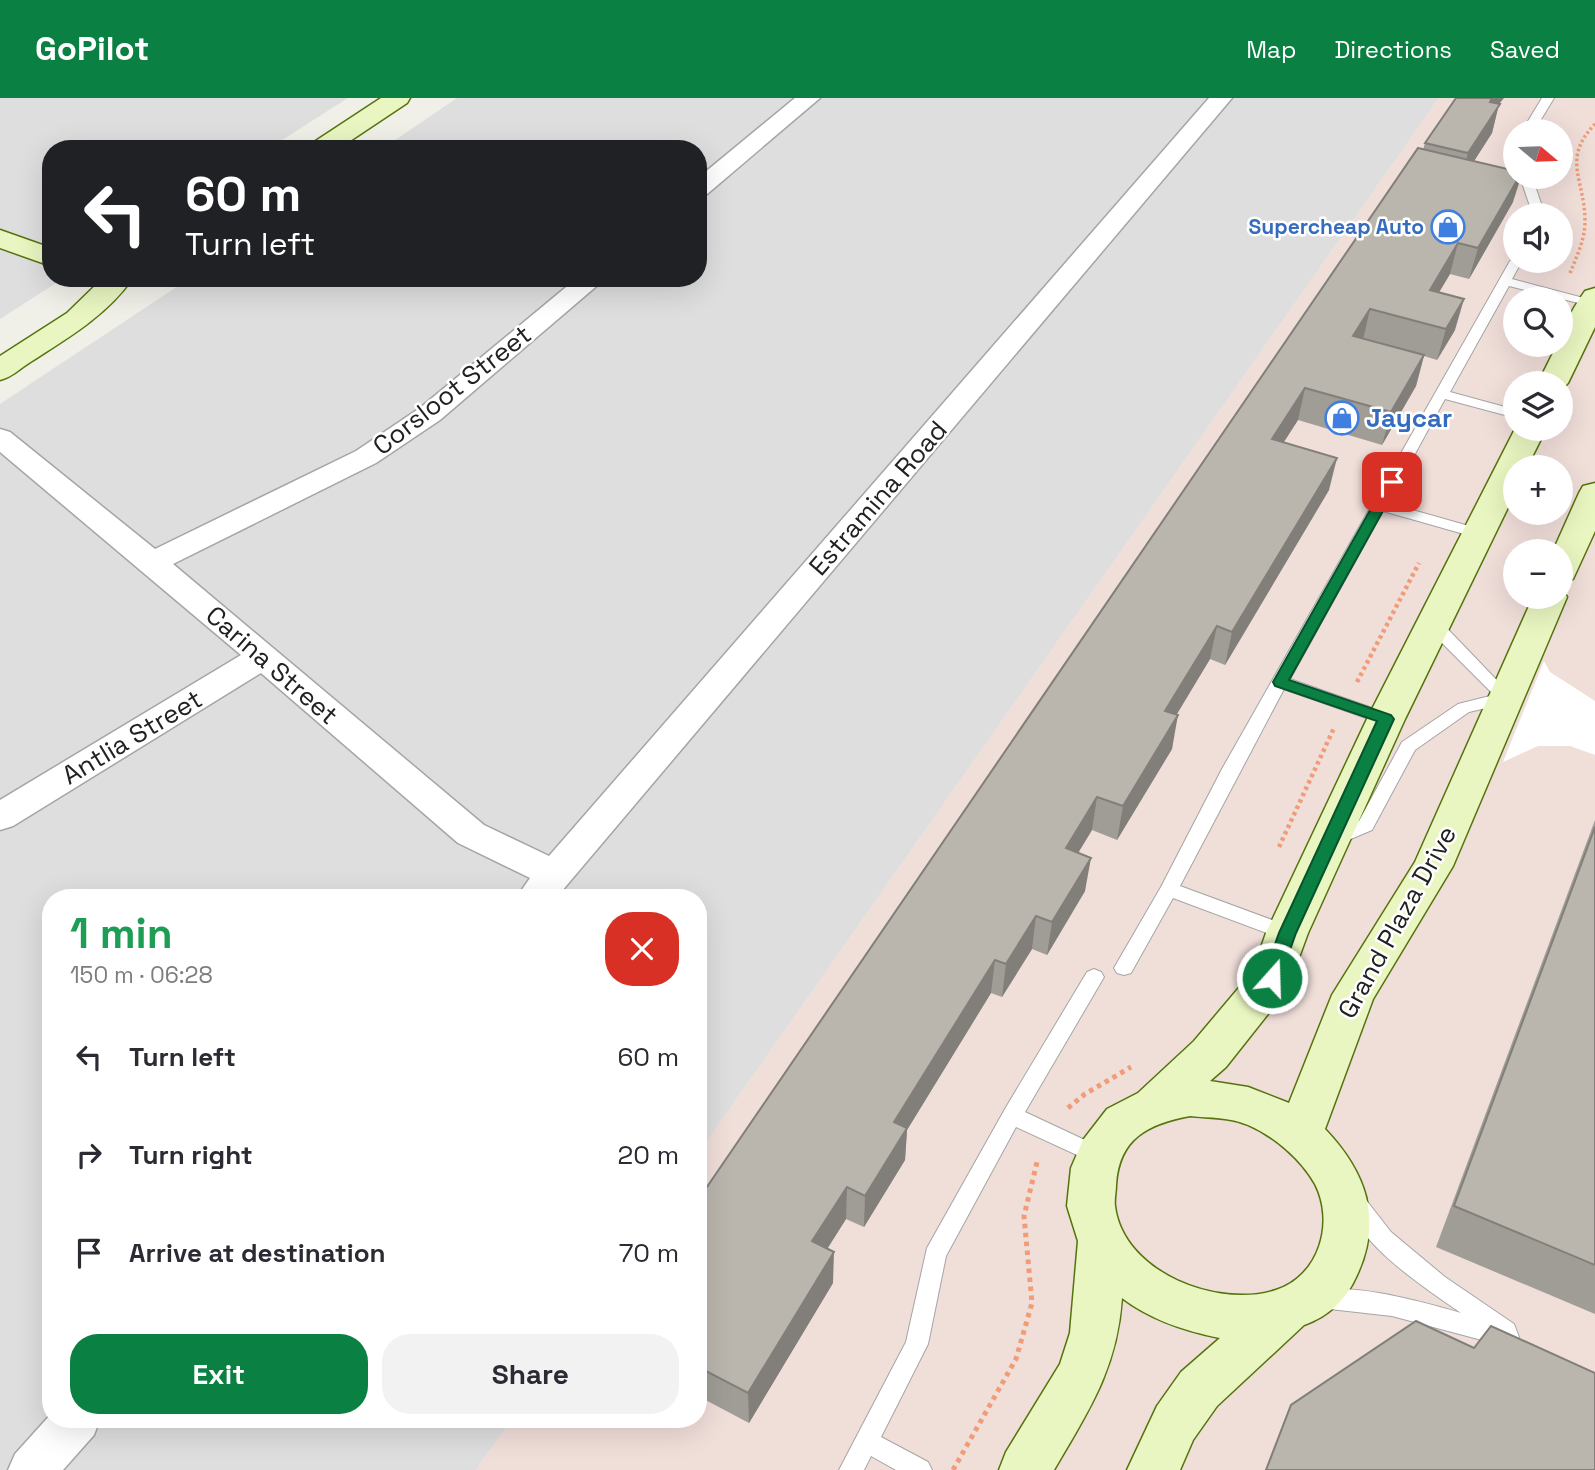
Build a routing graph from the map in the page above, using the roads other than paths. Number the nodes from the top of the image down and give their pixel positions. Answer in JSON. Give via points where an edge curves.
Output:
{"nodes":[{"id":1,"x":398,"y":98,"type":"edge"},
{"id":2,"x":809,"y":98,"type":"edge"},
{"id":3,"x":1221,"y":98,"type":"edge"},
{"id":4,"x":1548,"y":98,"type":"edge"},
{"id":5,"x":1535,"y":119,"type":"edge"},
{"id":6,"x":334,"y":140,"type":"edge"},
{"id":7,"x":707,"y":183,"type":"edge"},
{"id":8,"x":0,"y":238,"type":"edge"},
{"id":9,"x":42,"y":254,"type":"edge"},
{"id":10,"x":1510,"y":273,"type":"edge"},
{"id":11,"x":1506,"y":282,"type":"junction"},
{"id":12,"x":102,"y":287,"type":"edge"},
{"id":13,"x":109,"y":287,"type":"edge"},
{"id":14,"x":582,"y":287,"type":"edge"},
{"id":15,"x":1594,"y":301,"type":"edge"},
{"id":16,"x":0,"y":350,"type":"edge"},
{"id":17,"x":0,"y":371,"type":"edge"},
{"id":18,"x":1559,"y":371,"type":"edge"},
{"id":19,"x":1442,"y":394,"type":"junction"},
{"id":20,"x":1503,"y":410,"type":"edge"},
{"id":21,"x":0,"y":438,"type":"edge"},
{"id":22,"x":1524,"y":441,"type":"edge"},
{"id":23,"x":1595,"y":493,"type":"edge"},
{"id":24,"x":1380,"y":505,"type":"junction"},
{"id":25,"x":1478,"y":533,"type":"junction"},
{"id":26,"x":1573,"y":543,"type":"edge"},
{"id":27,"x":152,"y":562,"type":"junction"},
{"id":28,"x":1545,"y":609,"type":"edge"},
{"id":29,"x":1433,"y":624,"type":"junction"},
{"id":30,"x":263,"y":657,"type":"junction"},
{"id":31,"x":1281,"y":682,"type":"junction"},
{"id":32,"x":1506,"y":698,"type":"junction"},
{"id":33,"x":1386,"y":719,"type":"junction"},
{"id":34,"x":0,"y":817,"type":"edge"},
{"id":35,"x":1330,"y":840,"type":"junction"},
{"id":36,"x":545,"y":886,"type":"edge"},
{"id":37,"x":1169,"y":889,"type":"junction"},
{"id":38,"x":1287,"y":933,"type":"junction"},
{"id":39,"x":1124,"y":968,"type":"dead end"},
{"id":40,"x":1094,"y":977,"type":"dead end"},
{"id":41,"x":1154,"y":1105,"type":"junction"},
{"id":42,"x":1012,"y":1115,"type":"junction"},
{"id":43,"x":1300,"y":1134,"type":"junction"},
{"id":44,"x":1097,"y":1155,"type":"junction"},
{"id":45,"x":1336,"y":1179,"type":"junction"},
{"id":46,"x":1102,"y":1241,"type":"junction"},
{"id":47,"x":1298,"y":1306,"type":"junction"},
{"id":48,"x":68,"y":1428,"type":"edge"},
{"id":49,"x":867,"y":1442,"type":"junction"},
{"id":50,"x":32,"y":1470,"type":"edge"},
{"id":51,"x":851,"y":1470,"type":"edge"},
{"id":52,"x":920,"y":1470,"type":"edge"},
{"id":53,"x":1025,"y":1470,"type":"edge"},
{"id":54,"x":1153,"y":1470,"type":"edge"}],
"edges":[{"from":1,"to":6,"type":"street"},
{"from":2,"to":7,"type":"street"},
{"from":3,"to":36,"type":"street","name":"Estramina Road"},
{"from":4,"to":5,"type":"lane"},
{"from":8,"to":9,"type":"street"},
{"from":10,"to":11,"type":"lane"},
{"from":11,"to":15,"type":"lane"},
{"from":11,"to":19,"type":"lane"},
{"from":12,"to":16,"type":"street"},
{"from":13,"to":17,"type":"street","via":[[77,319]]},
{"from":14,"to":27,"type":"street","name":"Corsloot Street","via":[[430,414],[366,457]]},
{"from":15,"to":18,"type":"street"},
{"from":19,"to":20,"type":"lane"},
{"from":19,"to":24,"type":"lane"},
{"from":21,"to":27,"type":"street","name":"Carina Street"},
{"from":22,"to":25,"type":"street"},
{"from":23,"to":26,"type":"street"},
{"from":24,"to":25,"type":"lane"},
{"from":24,"to":31,"type":"lane"},
{"from":25,"to":29,"type":"street"},
{"from":27,"to":30,"type":"street","name":"Carina Street"},
{"from":28,"to":32,"type":"street","name":"Grand Plaza Drive"},
{"from":29,"to":32,"type":"lane"},
{"from":29,"to":33,"type":"street"},
{"from":30,"to":34,"type":"street","name":"Antlia Street"},
{"from":30,"to":36,"type":"street","name":"Carina Street","via":[[471,834]]},
{"from":31,"to":33,"type":"lane"},
{"from":31,"to":37,"type":"lane"},
{"from":32,"to":35,"type":"lane","via":[[1464,708],[1408,746],[1366,825]]},
{"from":32,"to":43,"type":"street","name":"Grand Plaza Drive","via":[[1433,866],[1353,995]]},
{"from":33,"to":35,"type":"street"},
{"from":35,"to":38,"type":"street"},
{"from":37,"to":38,"type":"lane"},
{"from":37,"to":39,"type":"lane"},
{"from":38,"to":41,"type":"street","via":[[1272,978],[1210,1054]]},
{"from":40,"to":42,"type":"lane"},
{"from":41,"to":43,"type":"street","via":[[1190,1098],[1228,1101],[1266,1113]]},
{"from":41,"to":44,"type":"street","via":[[1130,1117]]},
{"from":42,"to":44,"type":"lane"},
{"from":42,"to":49,"type":"lane","via":[[935,1255],[917,1344]]},
{"from":43,"to":45,"type":"street","via":[[1322,1155]]},
{"from":44,"to":46,"type":"street","via":[[1090,1182],[1091,1202]]},
{"from":45,"to":47,"type":"street","via":[[1348,1212],[1347,1245],[1333,1275]]},
{"from":45,"to":47,"type":"lane","via":[[1383,1239],[1437,1284],[1523,1342],[1419,1311],[1350,1299]]},
{"from":46,"to":47,"type":"street","via":[[1126,1273],[1161,1300],[1203,1315],[1246,1320]]},
{"from":46,"to":53,"type":"street","via":[[1095,1333],[1082,1374]]},
{"from":47,"to":54,"type":"street","via":[[1199,1389],[1175,1423]]},
{"from":48,"to":50,"type":"street"},
{"from":49,"to":51,"type":"lane"},
{"from":49,"to":52,"type":"lane"}]}
